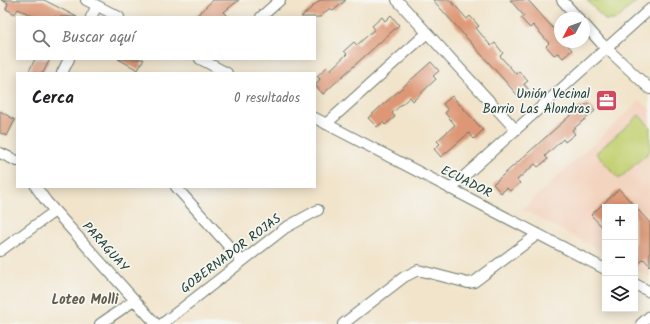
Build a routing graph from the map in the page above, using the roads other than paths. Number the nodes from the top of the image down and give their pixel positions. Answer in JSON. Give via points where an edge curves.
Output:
{"nodes":[{"id":1,"x":86,"y":0,"type":"edge"},
{"id":2,"x":280,"y":0,"type":"edge"},
{"id":3,"x":397,"y":0,"type":"edge"},
{"id":4,"x":562,"y":0,"type":"edge"},
{"id":5,"x":97,"y":6,"type":"junction"},
{"id":6,"x":650,"y":9,"type":"edge"},
{"id":7,"x":573,"y":12,"type":"edge"},
{"id":8,"x":92,"y":16,"type":"edge"},
{"id":9,"x":117,"y":16,"type":"edge"},
{"id":10,"x":262,"y":16,"type":"edge"},
{"id":11,"x":590,"y":31,"type":"edge"},
{"id":12,"x":427,"y":33,"type":"junction"},
{"id":13,"x":606,"y":48,"type":"junction"},
{"id":14,"x":68,"y":60,"type":"edge"},
{"id":15,"x":208,"y":61,"type":"edge"},
{"id":16,"x":62,"y":72,"type":"edge"},
{"id":17,"x":225,"y":72,"type":"edge"},
{"id":18,"x":650,"y":89,"type":"edge"},
{"id":19,"x":316,"y":119,"type":"edge"},
{"id":20,"x":326,"y":124,"type":"junction"},
{"id":21,"x":516,"y":130,"type":"junction"},
{"id":22,"x":0,"y":153,"type":"edge"},
{"id":23,"x":16,"y":160,"type":"edge"},
{"id":24,"x":37,"y":188,"type":"edge"},
{"id":25,"x":177,"y":188,"type":"edge"},
{"id":26,"x":450,"y":188,"type":"junction"},
{"id":27,"x":318,"y":210,"type":"dead end"},
{"id":28,"x":55,"y":211,"type":"junction"},
{"id":29,"x":538,"y":234,"type":"junction"},
{"id":30,"x":0,"y":251,"type":"edge"},
{"id":31,"x":242,"y":261,"type":"junction"},
{"id":32,"x":602,"y":266,"type":"edge"},
{"id":33,"x":638,"y":286,"type":"edge"},
{"id":34,"x":650,"y":292,"type":"edge"},
{"id":35,"x":135,"y":300,"type":"junction"},
{"id":36,"x":650,"y":316,"type":"edge"},
{"id":37,"x":100,"y":324,"type":"edge"},
{"id":38,"x":156,"y":324,"type":"edge"},
{"id":39,"x":162,"y":324,"type":"edge"},
{"id":40,"x":343,"y":324,"type":"edge"},
{"id":41,"x":641,"y":324,"type":"edge"}],
"edges":[{"from":1,"to":5,"type":"street"},
{"from":2,"to":10,"type":"street"},
{"from":3,"to":12,"type":"street"},
{"from":4,"to":7,"type":"street"},
{"from":5,"to":8,"type":"street"},
{"from":5,"to":9,"type":"street"},
{"from":6,"to":13,"type":"street"},
{"from":11,"to":13,"type":"street"},
{"from":12,"to":20,"type":"street"},
{"from":12,"to":21,"type":"street"},
{"from":13,"to":18,"type":"street"},
{"from":13,"to":21,"type":"street"},
{"from":14,"to":16,"type":"street"},
{"from":15,"to":17,"type":"street"},
{"from":19,"to":20,"type":"street","name":"ECUADOR"},
{"from":20,"to":26,"type":"street","name":"ECUADOR"},
{"from":21,"to":26,"type":"street"},
{"from":22,"to":23,"type":"street"},
{"from":24,"to":28,"type":"street","name":"PARAGUAY"},
{"from":25,"to":31,"type":"street"},
{"from":26,"to":29,"type":"street","name":"ECUADOR"},
{"from":27,"to":31,"type":"street","name":"GOBERNADOR ROJAS","via":[[285,228]]},
{"from":28,"to":30,"type":"street"},
{"from":28,"to":35,"type":"street","name":"PARAGUAY"},
{"from":29,"to":32,"type":"street","name":"ECUADOR"},
{"from":29,"to":40,"type":"street","via":[[468,284],[418,270],[404,277]]},
{"from":31,"to":39,"type":"street","name":"GOBERNADOR ROJAS"},
{"from":33,"to":34,"type":"street"},
{"from":35,"to":37,"type":"street"},
{"from":35,"to":38,"type":"street","name":"PARAGUAY"},
{"from":36,"to":41,"type":"street"}]}
